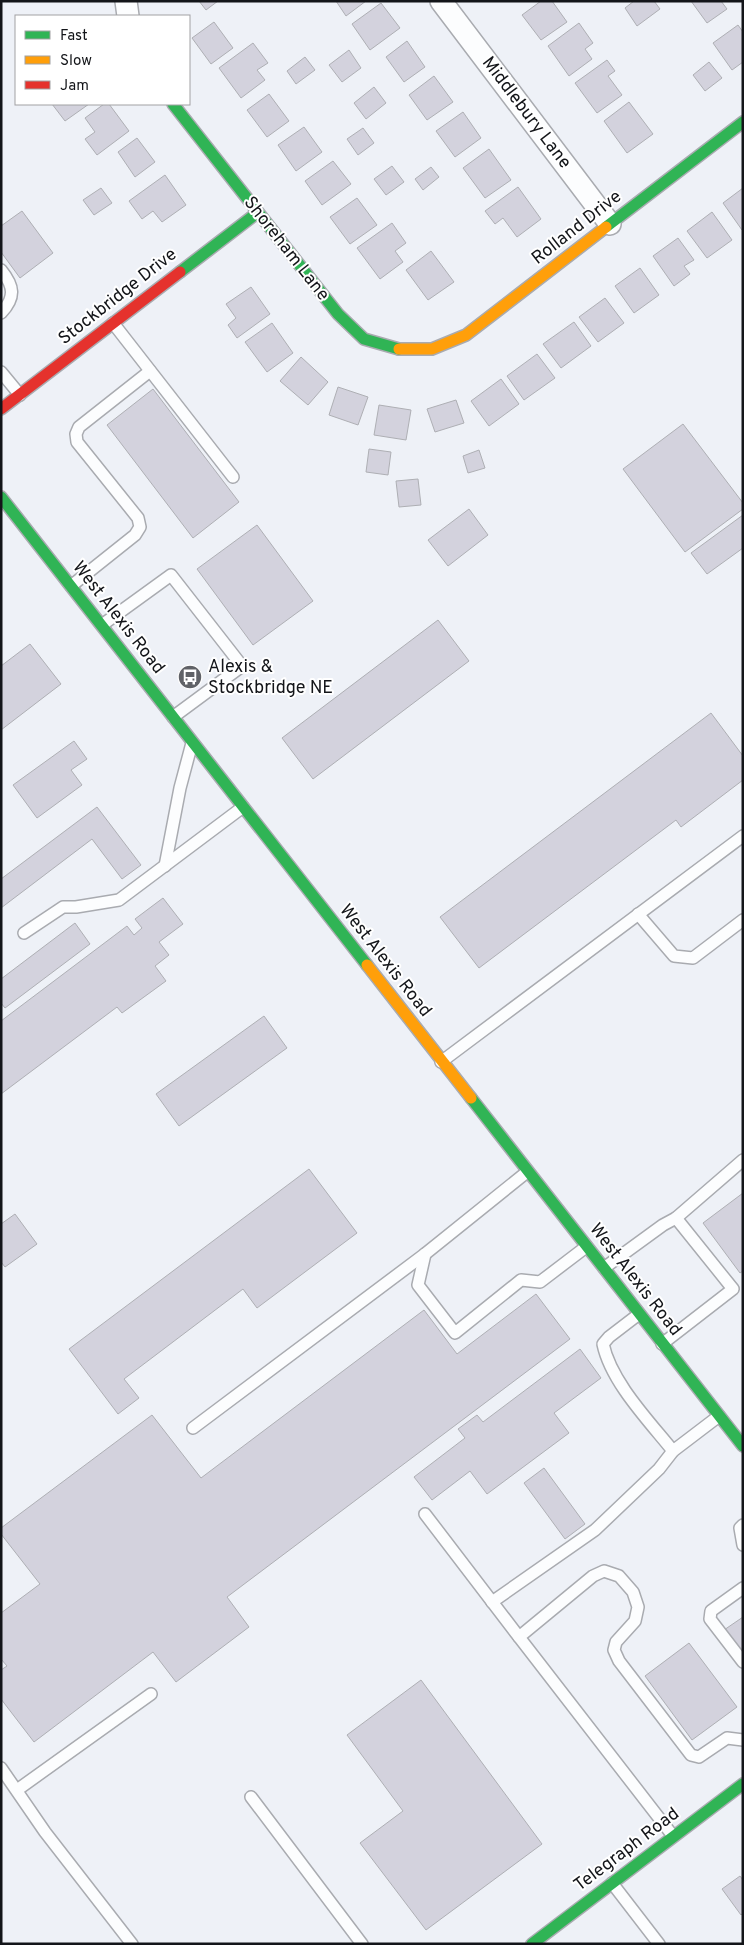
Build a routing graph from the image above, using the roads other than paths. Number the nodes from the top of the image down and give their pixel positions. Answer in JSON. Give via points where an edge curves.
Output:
{"nodes":[{"id":1,"x":441,"y":1,"type":"edge"},
{"id":2,"x":174,"y":105,"type":"edge"},
{"id":3,"x":743,"y":122,"type":"edge"},
{"id":4,"x":257,"y":213,"type":"junction"},
{"id":5,"x":610,"y":224,"type":"junction"},
{"id":6,"x":1,"y":270,"type":"edge"},
{"id":7,"x":1,"y":313,"type":"edge"},
{"id":8,"x":113,"y":323,"type":"junction"},
{"id":9,"x":426,"y":349,"type":"joint"},
{"id":10,"x":150,"y":371,"type":"junction"},
{"id":11,"x":1,"y":372,"type":"edge"},
{"id":12,"x":20,"y":395,"type":"junction"},
{"id":13,"x":1,"y":410,"type":"edge"},
{"id":14,"x":233,"y":476,"type":"dead end"},
{"id":15,"x":1,"y":497,"type":"edge"},
{"id":16,"x":71,"y":586,"type":"junction"},
{"id":17,"x":102,"y":625,"type":"junction"},
{"id":18,"x":174,"y":717,"type":"junction"},
{"id":19,"x":193,"y":742,"type":"junction"},
{"id":20,"x":244,"y":807,"type":"junction"},
{"id":21,"x":743,"y":836,"type":"edge"},
{"id":22,"x":165,"y":866,"type":"junction"},
{"id":23,"x":638,"y":914,"type":"junction"},
{"id":24,"x":743,"y":920,"type":"edge"},
{"id":25,"x":24,"y":933,"type":"dead end"},
{"id":26,"x":441,"y":1062,"type":"junction"},
{"id":27,"x":743,"y":1160,"type":"edge"},
{"id":28,"x":527,"y":1172,"type":"junction"},
{"id":29,"x":676,"y":1218,"type":"junction"},
{"id":30,"x":586,"y":1247,"type":"junction"},
{"id":31,"x":426,"y":1254,"type":"junction"},
{"id":32,"x":603,"y":1268,"type":"junction"},
{"id":33,"x":738,"y":1290,"type":"edge"},
{"id":34,"x":639,"y":1314,"type":"junction"},
{"id":35,"x":662,"y":1344,"type":"junction"},
{"id":36,"x":719,"y":1416,"type":"junction"},
{"id":37,"x":193,"y":1428,"type":"dead end"},
{"id":38,"x":743,"y":1446,"type":"edge"},
{"id":39,"x":673,"y":1451,"type":"junction"},
{"id":40,"x":425,"y":1514,"type":"dead end"},
{"id":41,"x":743,"y":1525,"type":"edge"},
{"id":42,"x":743,"y":1545,"type":"edge"},
{"id":43,"x":741,"y":1593,"type":"edge"},
{"id":44,"x":492,"y":1602,"type":"junction"},
{"id":45,"x":519,"y":1637,"type":"junction"},
{"id":46,"x":743,"y":1662,"type":"edge"},
{"id":47,"x":151,"y":1694,"type":"dead end"},
{"id":48,"x":743,"y":1740,"type":"edge"},
{"id":49,"x":1,"y":1768,"type":"edge"},
{"id":50,"x":743,"y":1784,"type":"edge"},
{"id":51,"x":17,"y":1790,"type":"junction"},
{"id":52,"x":251,"y":1797,"type":"dead end"},
{"id":53,"x":673,"y":1836,"type":"junction"},
{"id":54,"x":612,"y":1883,"type":"junction"},
{"id":55,"x":132,"y":1944,"type":"edge"},
{"id":56,"x":362,"y":1944,"type":"edge"},
{"id":57,"x":532,"y":1944,"type":"edge"},
{"id":58,"x":659,"y":1944,"type":"edge"}],
"edges":[{"from":1,"to":5,"type":"street","name":"Middlebury Lane"},
{"from":2,"to":4,"type":"main road","name":"Shoreham Lane"},
{"from":3,"to":5,"type":"main road","name":"Rolland Drive"},
{"from":4,"to":8,"type":"main road","name":"Stockbridge Drive"},
{"from":4,"to":9,"type":"main road","name":"Shoreham Lane","via":[[338,314],[364,339],[395,349]]},
{"from":5,"to":9,"type":"main road","name":"Rolland Drive","via":[[466,335]]},
{"from":6,"to":7,"type":"lane","via":[[12,291],[10,303]]},
{"from":8,"to":10,"type":"lane"},
{"from":8,"to":12,"type":"main road","name":"Stockbridge Drive"},
{"from":10,"to":14,"type":"lane"},
{"from":10,"to":16,"type":"lane","via":[[79,427],[76,434],[77,442],[138,518],[140,527],[135,535]]},
{"from":11,"to":12,"type":"lane"},
{"from":12,"to":13,"type":"main road","name":"Stockbridge Drive"},
{"from":15,"to":16,"type":"main road","name":"West Alexis Road"},
{"from":16,"to":17,"type":"main road","name":"West Alexis Road"},
{"from":17,"to":18,"type":"main road","name":"West Alexis Road"},
{"from":17,"to":18,"type":"lane","via":[[171,575],[242,666]]},
{"from":18,"to":19,"type":"main road","name":"West Alexis Road"},
{"from":19,"to":20,"type":"main road","name":"West Alexis Road"},
{"from":19,"to":22,"type":"lane","via":[[180,788]]},
{"from":20,"to":22,"type":"lane"},
{"from":20,"to":26,"type":"main road","name":"West Alexis Road"},
{"from":21,"to":23,"type":"lane"},
{"from":22,"to":25,"type":"lane","via":[[119,900],[63,907]]},
{"from":23,"to":24,"type":"lane","via":[[674,956],[693,958]]},
{"from":23,"to":26,"type":"lane"},
{"from":26,"to":28,"type":"main road","name":"West Alexis Road"},
{"from":27,"to":29,"type":"lane"},
{"from":28,"to":30,"type":"main road","name":"West Alexis Road"},
{"from":28,"to":31,"type":"lane"},
{"from":29,"to":32,"type":"lane"},
{"from":29,"to":33,"type":"lane"},
{"from":30,"to":31,"type":"lane","via":[[540,1282],[522,1280],[455,1333],[418,1285]]},
{"from":30,"to":32,"type":"main road","name":"West Alexis Road"},
{"from":31,"to":37,"type":"lane"},
{"from":32,"to":34,"type":"main road","name":"West Alexis Road"},
{"from":33,"to":35,"type":"lane"},
{"from":34,"to":35,"type":"main road","name":"West Alexis Road"},
{"from":34,"to":39,"type":"lane","via":[[603,1344],[606,1356],[632,1402]]},
{"from":35,"to":36,"type":"main road","name":"West Alexis Road"},
{"from":36,"to":38,"type":"main road","name":"West Alexis Road"},
{"from":36,"to":39,"type":"lane"},
{"from":39,"to":44,"type":"lane","via":[[659,1470],[595,1530]]},
{"from":40,"to":44,"type":"lane"},
{"from":41,"to":42,"type":"lane","via":[[740,1528]]},
{"from":43,"to":46,"type":"lane","via":[[711,1612],[710,1619]]},
{"from":44,"to":45,"type":"lane"},
{"from":45,"to":48,"type":"lane","via":[[593,1576],[604,1571],[619,1576],[633,1592],[638,1607],[635,1621],[616,1642],[614,1650],[677,1740],[691,1755],[699,1757],[727,1738]]},
{"from":45,"to":53,"type":"lane"},
{"from":47,"to":51,"type":"lane"},
{"from":49,"to":51,"type":"lane"},
{"from":50,"to":53,"type":"main road","name":"Telegraph Road"},
{"from":51,"to":55,"type":"lane","via":[[45,1832]]},
{"from":52,"to":56,"type":"lane"},
{"from":53,"to":54,"type":"main road","name":"Telegraph Road"},
{"from":54,"to":57,"type":"main road","name":"Telegraph Road"},
{"from":54,"to":58,"type":"lane"}]}
